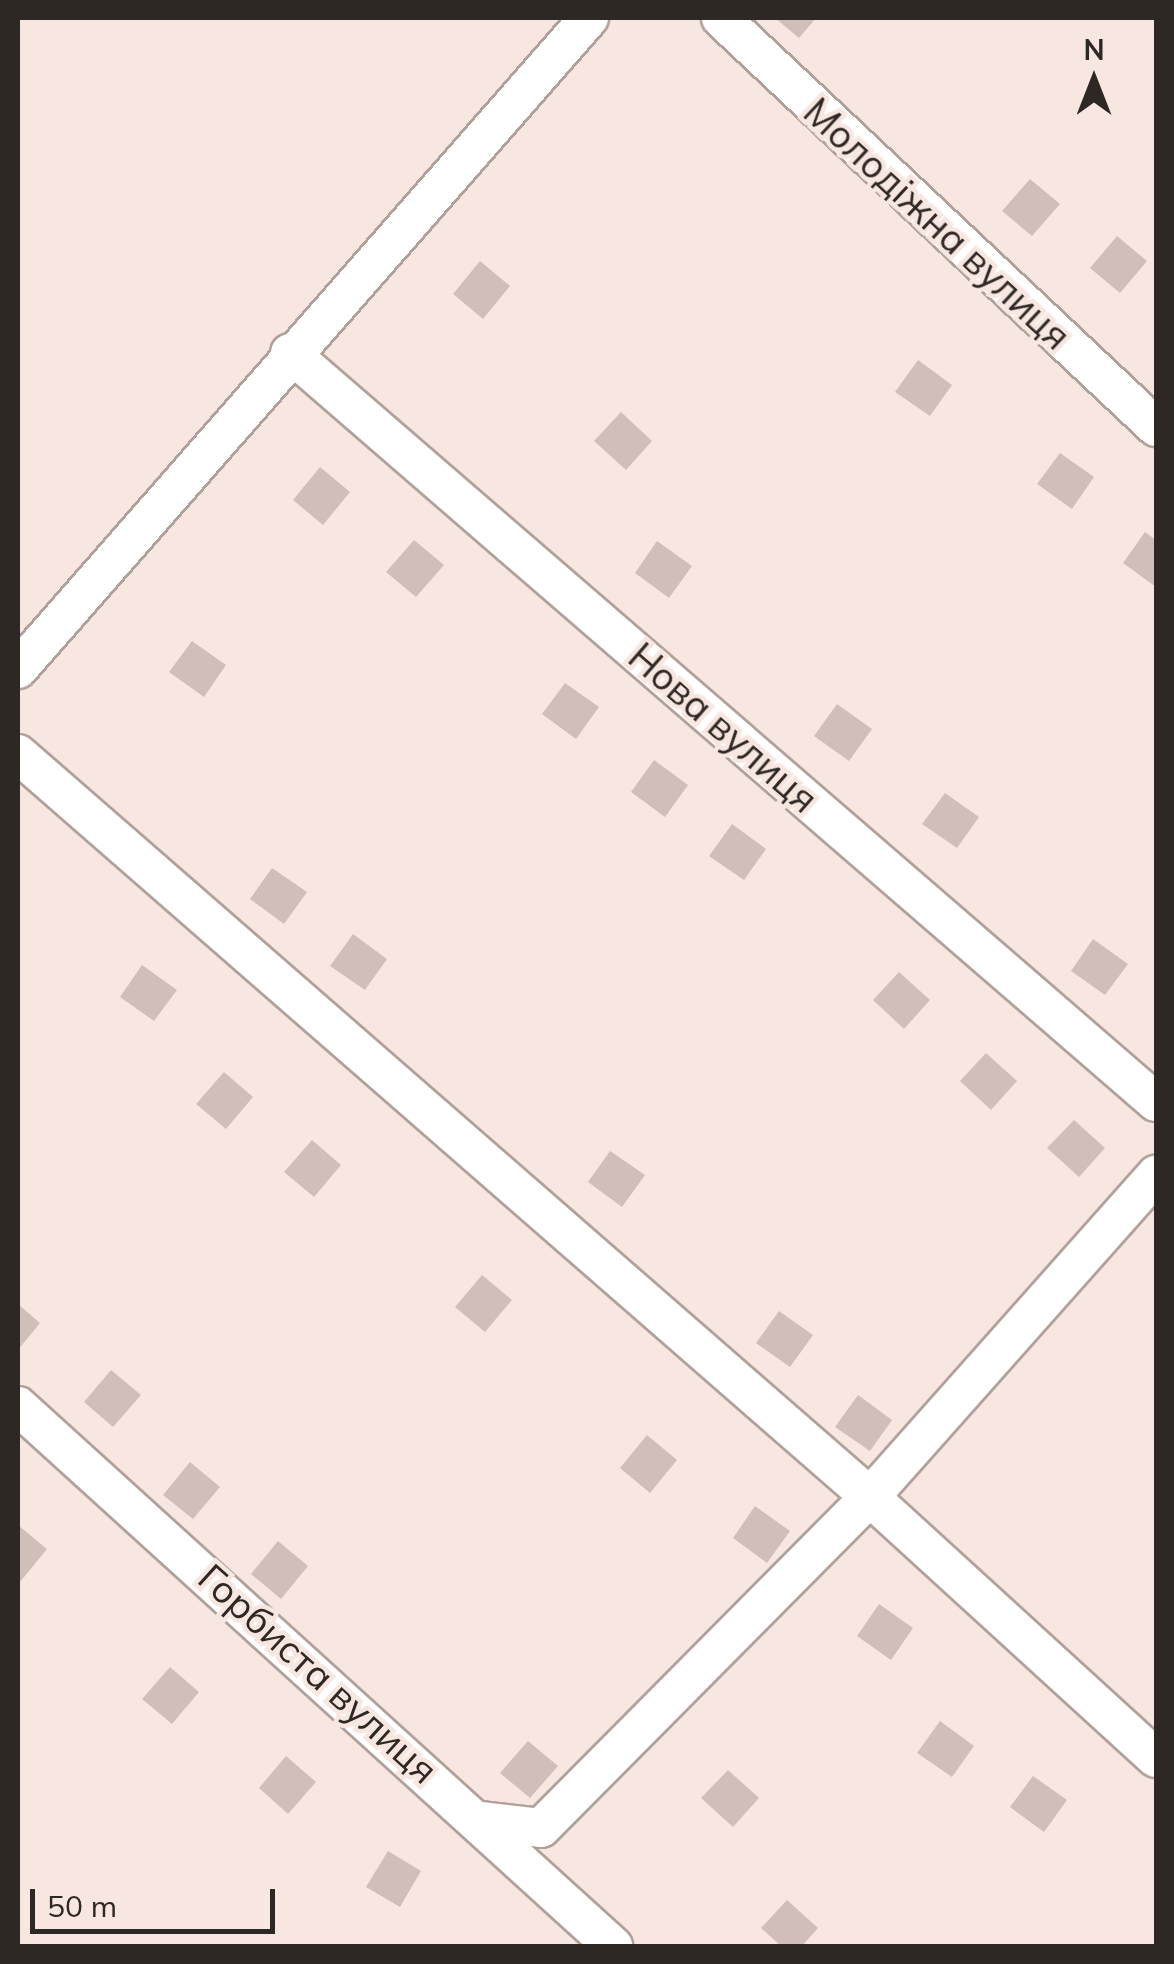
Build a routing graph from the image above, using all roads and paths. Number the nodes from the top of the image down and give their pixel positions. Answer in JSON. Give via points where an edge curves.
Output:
{"nodes":[{"id":1,"x":588,"y":18,"type":"edge"},
{"id":2,"x":721,"y":18,"type":"edge"},
{"id":3,"x":290,"y":353,"type":"junction"},
{"id":4,"x":1156,"y":426,"type":"edge"},
{"id":5,"x":18,"y":669,"type":"edge"},
{"id":6,"x":18,"y":754,"type":"edge"},
{"id":7,"x":1156,"y":1102,"type":"edge"},
{"id":8,"x":1156,"y":1175,"type":"edge"},
{"id":9,"x":18,"y":1406,"type":"edge"},
{"id":10,"x":870,"y":1496,"type":"junction"},
{"id":11,"x":1156,"y":1758,"type":"edge"},
{"id":12,"x":482,"y":1821,"type":"junction"},
{"id":13,"x":614,"y":1946,"type":"edge"}],
"edges":[{"from":1,"to":3,"type":"street"},
{"from":2,"to":4,"type":"street","name":"Молодіжна вулиця"},
{"from":3,"to":5,"type":"street"},
{"from":3,"to":7,"type":"street","name":"Нова вулиця"},
{"from":6,"to":10,"type":"street"},
{"from":8,"to":10,"type":"street"},
{"from":9,"to":12,"type":"street","name":"Горбиста вулиця"},
{"from":10,"to":11,"type":"street"},
{"from":10,"to":12,"type":"street","via":[[541,1828]]},
{"from":12,"to":13,"type":"street","name":"Горбиста вулиця"}]}
